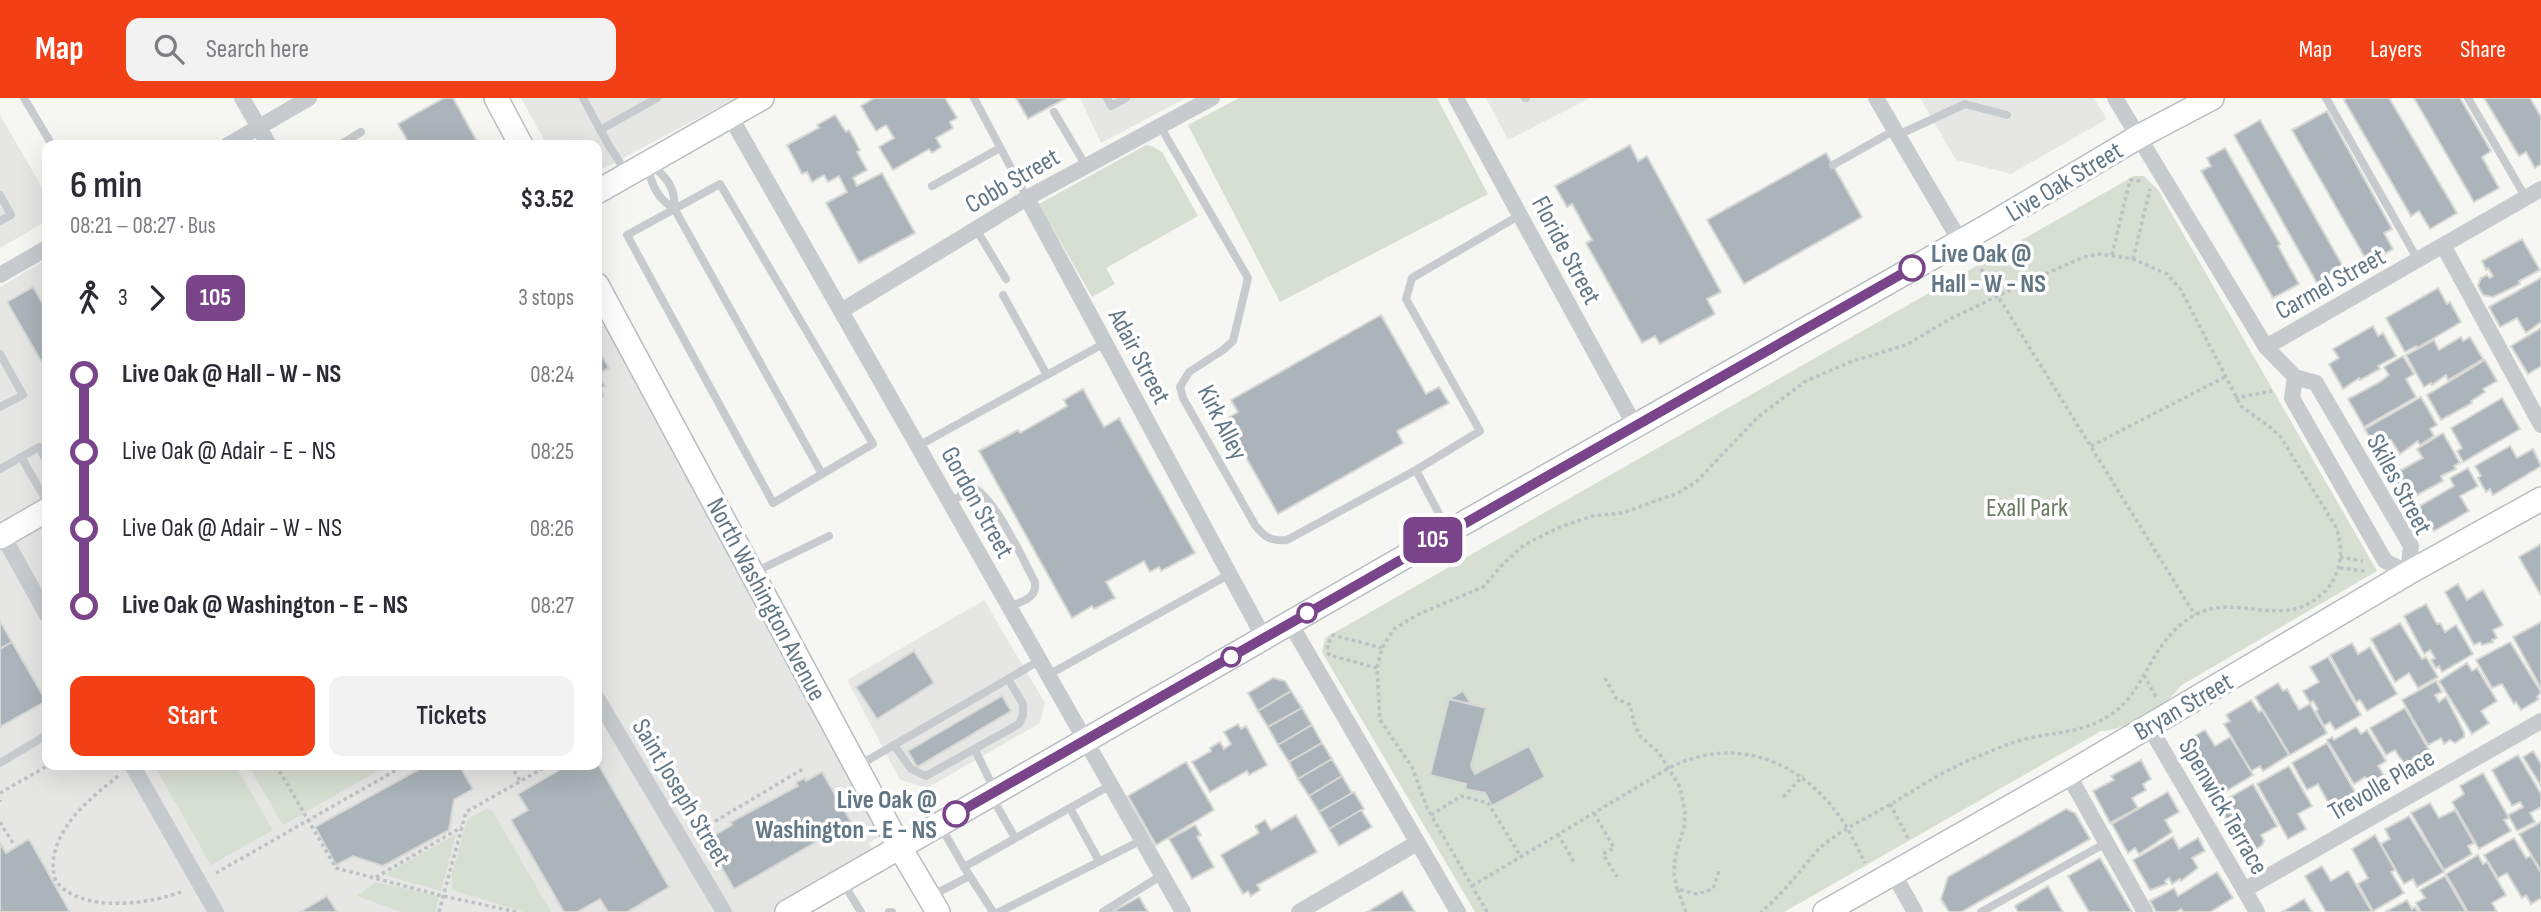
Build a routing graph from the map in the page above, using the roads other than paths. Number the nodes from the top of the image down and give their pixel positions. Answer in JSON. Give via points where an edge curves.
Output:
{"nodes":[{"id":1,"x":24,"y":98,"type":"edge"},
{"id":2,"x":242,"y":98,"type":"edge"},
{"id":3,"x":309,"y":98,"type":"edge"},
{"id":4,"x":496,"y":98,"type":"edge"},
{"id":5,"x":583,"y":98,"type":"edge"},
{"id":6,"x":657,"y":98,"type":"edge"},
{"id":7,"x":762,"y":98,"type":"edge"},
{"id":8,"x":974,"y":98,"type":"edge"},
{"id":9,"x":1107,"y":98,"type":"edge"},
{"id":10,"x":1126,"y":98,"type":"edge"},
{"id":11,"x":1212,"y":98,"type":"edge"},
{"id":12,"x":1456,"y":98,"type":"edge"},
{"id":13,"x":1876,"y":98,"type":"edge"},
{"id":14,"x":2115,"y":98,"type":"edge"},
{"id":15,"x":2212,"y":98,"type":"edge"},
{"id":16,"x":2326,"y":98,"type":"edge"},
{"id":17,"x":2468,"y":98,"type":"edge"},
{"id":18,"x":1054,"y":112,"type":"dead end"},
{"id":19,"x":2007,"y":115,"type":"dead end"},
{"id":20,"x":730,"y":116,"type":"junction"},
{"id":21,"x":1160,"y":126,"type":"junction"},
{"id":22,"x":259,"y":127,"type":"junction"},
{"id":23,"x":600,"y":130,"type":"junction"},
{"id":24,"x":361,"y":132,"type":"dead end"},
{"id":25,"x":1896,"y":133,"type":"junction"},
{"id":26,"x":2138,"y":138,"type":"junction"},
{"id":27,"x":49,"y":140,"type":"edge"},
{"id":28,"x":237,"y":140,"type":"edge"},
{"id":29,"x":266,"y":140,"type":"edge"},
{"id":30,"x":348,"y":140,"type":"edge"},
{"id":31,"x":518,"y":140,"type":"edge"},
{"id":32,"x":1000,"y":148,"type":"junction"},
{"id":33,"x":1832,"y":165,"type":"dead end"},
{"id":34,"x":1086,"y":166,"type":"junction"},
{"id":35,"x":638,"y":169,"type":"junction"},
{"id":36,"x":932,"y":186,"type":"dead end"},
{"id":37,"x":602,"y":189,"type":"edge"},
{"id":38,"x":2541,"y":189,"type":"edge"},
{"id":39,"x":0,"y":195,"type":"edge"},
{"id":40,"x":1027,"y":198,"type":"junction"},
{"id":41,"x":2526,"y":198,"type":"junction"},
{"id":42,"x":674,"y":208,"type":"junction"},
{"id":43,"x":1520,"y":215,"type":"junction"},
{"id":44,"x":0,"y":221,"type":"edge"},
{"id":45,"x":976,"y":229,"type":"junction"},
{"id":46,"x":1961,"y":241,"type":"junction"},
{"id":47,"x":2444,"y":247,"type":"junction"},
{"id":48,"x":42,"y":251,"type":"edge"},
{"id":49,"x":2418,"y":261,"type":"junction"},
{"id":50,"x":0,"y":275,"type":"edge"},
{"id":51,"x":1006,"y":279,"type":"dead end"},
{"id":52,"x":602,"y":294,"type":"edge"},
{"id":53,"x":1003,"y":295,"type":"dead end"},
{"id":54,"x":841,"y":311,"type":"junction"},
{"id":55,"x":1105,"y":343,"type":"junction"},
{"id":56,"x":2266,"y":347,"type":"junction"},
{"id":57,"x":0,"y":354,"type":"edge"},
{"id":58,"x":1047,"y":375,"type":"junction"},
{"id":59,"x":2295,"y":377,"type":"junction"},
{"id":60,"x":0,"y":408,"type":"edge"},
{"id":61,"x":2541,"y":425,"type":"edge"},
{"id":62,"x":1635,"y":426,"type":"junction"},
{"id":63,"x":918,"y":446,"type":"junction"},
{"id":64,"x":42,"y":453,"type":"edge"},
{"id":65,"x":21,"y":457,"type":"junction"},
{"id":66,"x":0,"y":469,"type":"edge"},
{"id":67,"x":1416,"y":470,"type":"junction"},
{"id":68,"x":822,"y":474,"type":"junction"},
{"id":69,"x":42,"y":493,"type":"edge"},
{"id":70,"x":2541,"y":499,"type":"edge"},
{"id":71,"x":949,"y":503,"type":"junction"},
{"id":72,"x":42,"y":513,"type":"edge"},
{"id":73,"x":1448,"y":532,"type":"junction"},
{"id":74,"x":829,"y":536,"type":"dead end"},
{"id":75,"x":1,"y":537,"type":"edge"},
{"id":76,"x":753,"y":573,"type":"junction"},
{"id":77,"x":2408,"y":573,"type":"junction"},
{"id":78,"x":1230,"y":574,"type":"junction"},
{"id":79,"x":42,"y":607,"type":"edge"},
{"id":80,"x":1009,"y":607,"type":"junction"},
{"id":81,"x":1290,"y":623,"type":"junction"},
{"id":82,"x":1264,"y":638,"type":"junction"},
{"id":83,"x":1040,"y":660,"type":"junction"},
{"id":84,"x":1048,"y":675,"type":"junction"},
{"id":85,"x":1008,"y":679,"type":"junction"},
{"id":86,"x":602,"y":706,"type":"edge"},
{"id":87,"x":2541,"y":720,"type":"edge"},
{"id":88,"x":2149,"y":726,"type":"junction"},
{"id":89,"x":42,"y":738,"type":"edge"},
{"id":90,"x":1085,"y":740,"type":"junction"},
{"id":91,"x":894,"y":745,"type":"junction"},
{"id":92,"x":975,"y":750,"type":"junction"},
{"id":93,"x":0,"y":763,"type":"edge"},
{"id":94,"x":857,"y":767,"type":"junction"},
{"id":95,"x":126,"y":770,"type":"edge"},
{"id":96,"x":2068,"y":774,"type":"junction"},
{"id":97,"x":1111,"y":785,"type":"junction"},
{"id":98,"x":993,"y":793,"type":"junction"},
{"id":99,"x":1070,"y":808,"type":"junction"},
{"id":100,"x":939,"y":824,"type":"junction"},
{"id":101,"x":1015,"y":838,"type":"junction"},
{"id":102,"x":1142,"y":839,"type":"junction"},
{"id":103,"x":1417,"y":842,"type":"junction"},
{"id":104,"x":2106,"y":843,"type":"junction"},
{"id":105,"x":899,"y":846,"type":"junction"},
{"id":106,"x":1099,"y":861,"type":"junction"},
{"id":107,"x":964,"y":867,"type":"junction"},
{"id":108,"x":1893,"y":873,"type":"junction"},
{"id":109,"x":1162,"y":875,"type":"junction"},
{"id":110,"x":970,"y":876,"type":"junction"},
{"id":111,"x":841,"y":879,"type":"junction"},
{"id":112,"x":2244,"y":890,"type":"junction"},
{"id":113,"x":933,"y":905,"type":"edge"},
{"id":114,"x":791,"y":911,"type":"edge"},
{"id":115,"x":216,"y":912,"type":"edge"},
{"id":116,"x":724,"y":912,"type":"edge"},
{"id":117,"x":861,"y":912,"type":"edge"},
{"id":118,"x":993,"y":912,"type":"edge"},
{"id":119,"x":999,"y":912,"type":"edge"},
{"id":120,"x":1103,"y":912,"type":"edge"},
{"id":121,"x":1183,"y":912,"type":"edge"},
{"id":122,"x":1299,"y":912,"type":"edge"},
{"id":123,"x":1458,"y":912,"type":"edge"},
{"id":124,"x":1825,"y":912,"type":"edge"},
{"id":125,"x":1915,"y":912,"type":"edge"},
{"id":126,"x":1981,"y":912,"type":"edge"},
{"id":127,"x":2145,"y":912,"type":"edge"},
{"id":128,"x":2257,"y":912,"type":"edge"}],
"edges":[{"from":1,"to":27,"type":"lane"},
{"from":2,"to":22,"type":"street"},
{"from":3,"to":22,"type":"street"},
{"from":4,"to":31,"type":"street"},
{"from":5,"to":23,"type":"lane"},
{"from":6,"to":23,"type":"lane"},
{"from":7,"to":20,"type":"street"},
{"from":8,"to":32,"type":"lane","name":"Adair Street"},
{"from":9,"to":10,"type":"lane","via":[[1111,106]]},
{"from":11,"to":21,"type":"street","name":"Cobb Street"},
{"from":12,"to":43,"type":"street","name":"Floride Street"},
{"from":13,"to":25,"type":"street"},
{"from":14,"to":26,"type":"street","name":"Skiles Street"},
{"from":15,"to":26,"type":"street","name":"Live Oak Street"},
{"from":16,"to":49,"type":"lane","name":"Carmel Street"},
{"from":17,"to":41,"type":"lane"},
{"from":18,"to":34,"type":"lane"},
{"from":19,"to":25,"type":"lane","via":[[1965,104]]},
{"from":20,"to":35,"type":"street"},
{"from":20,"to":54,"type":"street","name":"Gordon Street"},
{"from":21,"to":34,"type":"street","name":"Cobb Street"},
{"from":21,"to":67,"type":"lane","name":"Kirk Alley","via":[[1248,278],[1233,341],[1189,372],[1180,387],[1255,525],[1264,537],[1287,540]]},
{"from":22,"to":28,"type":"street"},
{"from":22,"to":29,"type":"street"},
{"from":23,"to":35,"type":"lane"},
{"from":24,"to":30,"type":"lane"},
{"from":25,"to":33,"type":"lane"},
{"from":25,"to":46,"type":"street"},
{"from":26,"to":46,"type":"street","name":"Live Oak Street"},
{"from":26,"to":56,"type":"street","name":"Skiles Street"},
{"from":32,"to":36,"type":"lane"},
{"from":32,"to":40,"type":"lane","name":"Adair Street"},
{"from":34,"to":40,"type":"street","name":"Cobb Street"},
{"from":35,"to":37,"type":"street"},
{"from":35,"to":42,"type":"lane","via":[[664,203]]},
{"from":35,"to":42,"type":"lane","via":[[663,173],[675,195]]},
{"from":38,"to":41,"type":"street","name":"Carmel Street"},
{"from":39,"to":44,"type":"lane","via":[[11,215]]},
{"from":40,"to":45,"type":"street","name":"Cobb Street"},
{"from":40,"to":55,"type":"street","name":"Adair Street"},
{"from":41,"to":47,"type":"street","name":"Carmel Street"},
{"from":42,"to":68,"type":"lane"},
{"from":42,"to":68,"type":"lane","via":[[720,184],[873,444]]},
{"from":42,"to":68,"type":"lane","via":[[627,235],[773,503]]},
{"from":43,"to":62,"type":"street","name":"Floride Street"},
{"from":43,"to":67,"type":"lane","via":[[1412,278],[1406,299],[1480,431]]},
{"from":45,"to":51,"type":"lane"},
{"from":45,"to":54,"type":"street","name":"Cobb Street"},
{"from":46,"to":62,"type":"street","name":"Live Oak Street"},
{"from":47,"to":49,"type":"street","name":"Carmel Street"},
{"from":47,"to":61,"type":"street"},
{"from":48,"to":50,"type":"street"},
{"from":49,"to":56,"type":"street","name":"Carmel Street"},
{"from":52,"to":76,"type":"street","name":"North Washington Avenue"},
{"from":53,"to":58,"type":"lane"},
{"from":54,"to":63,"type":"street","name":"Gordon Street"},
{"from":55,"to":58,"type":"lane"},
{"from":55,"to":78,"type":"street","name":"Adair Street"},
{"from":56,"to":59,"type":"street","name":"Skiles Street"},
{"from":57,"to":60,"type":"lane","via":[[23,395]]},
{"from":58,"to":63,"type":"lane"},
{"from":59,"to":77,"type":"street","name":"Skiles Street","via":[[2292,398],[2385,561]]},
{"from":59,"to":77,"type":"street","name":"Skiles Street","via":[[2316,383],[2411,545]]},
{"from":62,"to":73,"type":"street","name":"Live Oak Street"},
{"from":63,"to":71,"type":"street","name":"Gordon Street"},
{"from":64,"to":65,"type":"lane","via":[[39,447]]},
{"from":65,"to":66,"type":"lane"},
{"from":65,"to":69,"type":"lane"},
{"from":67,"to":73,"type":"lane"},
{"from":70,"to":77,"type":"street","name":"Bryan Street"},
{"from":71,"to":80,"type":"street","name":"Gordon Street"},
{"from":71,"to":80,"type":"lane","via":[[976,489],[996,511],[1035,582],[1032,597]]},
{"from":72,"to":75,"type":"street"},
{"from":73,"to":81,"type":"street","name":"Live Oak Street"},
{"from":74,"to":76,"type":"lane"},
{"from":75,"to":79,"type":"street"},
{"from":76,"to":94,"type":"street","name":"North Washington Avenue"},
{"from":77,"to":88,"type":"street","name":"Bryan Street"},
{"from":78,"to":82,"type":"street","name":"Adair Street"},
{"from":78,"to":84,"type":"lane"},
{"from":80,"to":83,"type":"street","name":"Gordon Street"},
{"from":81,"to":82,"type":"street","name":"Live Oak Street"},
{"from":81,"to":103,"type":"street"},
{"from":82,"to":90,"type":"street","name":"Live Oak Street"},
{"from":83,"to":84,"type":"street","name":"Gordon Street"},
{"from":83,"to":85,"type":"lane"},
{"from":84,"to":90,"type":"street","name":"Gordon Street"},
{"from":85,"to":91,"type":"lane"},
{"from":85,"to":92,"type":"lane","via":[[1023,704],[1023,715],[1018,724]]},
{"from":86,"to":116,"type":"street","name":"Saint Joseph Street"},
{"from":87,"to":112,"type":"street","name":"Trevolle Place"},
{"from":88,"to":96,"type":"street","name":"Bryan Street"},
{"from":88,"to":112,"type":"street","name":"Spenwick Terrace"},
{"from":89,"to":93,"type":"lane"},
{"from":90,"to":97,"type":"street","name":"Gordon Street"},
{"from":90,"to":98,"type":"street","name":"Live Oak Street"},
{"from":91,"to":92,"type":"lane","via":[[911,769],[926,776]]},
{"from":91,"to":94,"type":"lane"},
{"from":92,"to":98,"type":"lane"},
{"from":94,"to":105,"type":"street","name":"North Washington Avenue"},
{"from":95,"to":115,"type":"street","via":[[192,886]]},
{"from":96,"to":104,"type":"street"},
{"from":96,"to":108,"type":"street","name":"Bryan Street"},
{"from":97,"to":99,"type":"lane"},
{"from":97,"to":102,"type":"street","name":"Gordon Street"},
{"from":98,"to":100,"type":"street","name":"Live Oak Street"},
{"from":98,"to":101,"type":"lane"},
{"from":99,"to":101,"type":"lane"},
{"from":99,"to":106,"type":"lane"},
{"from":100,"to":105,"type":"street","name":"Live Oak Street"},
{"from":100,"to":107,"type":"lane"},
{"from":101,"to":107,"type":"lane"},
{"from":102,"to":106,"type":"lane"},
{"from":102,"to":109,"type":"street","name":"Gordon Street"},
{"from":103,"to":122,"type":"street"},
{"from":103,"to":123,"type":"street"},
{"from":104,"to":126,"type":"lane"},
{"from":104,"to":127,"type":"street"},
{"from":105,"to":111,"type":"street","name":"Live Oak Street"},
{"from":105,"to":113,"type":"street","name":"North Washington Avenue"},
{"from":106,"to":119,"type":"lane"},
{"from":107,"to":110,"type":"lane"},
{"from":108,"to":124,"type":"street","name":"Bryan Street"},
{"from":108,"to":125,"type":"street"},
{"from":109,"to":120,"type":"lane"},
{"from":109,"to":121,"type":"street","name":"Gordon Street"},
{"from":110,"to":113,"type":"lane"},
{"from":110,"to":118,"type":"lane"},
{"from":111,"to":114,"type":"street","name":"Live Oak Street"},
{"from":111,"to":117,"type":"lane"},
{"from":112,"to":128,"type":"street","name":"Spenwick Terrace"}]}
